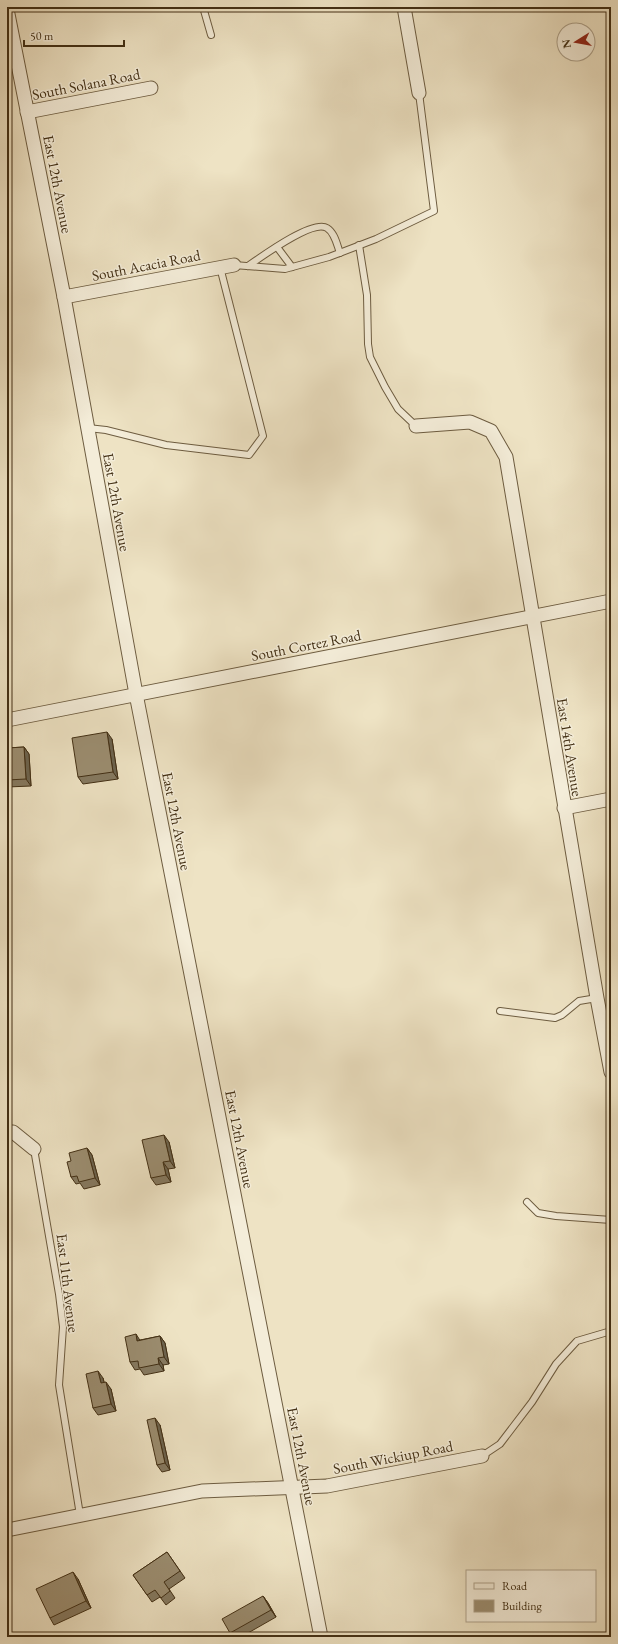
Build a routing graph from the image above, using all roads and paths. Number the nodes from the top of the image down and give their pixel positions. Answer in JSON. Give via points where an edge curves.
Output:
{"nodes":[{"id":1,"x":203,"y":7,"type":"edge"},
{"id":2,"x":404,"y":7,"type":"edge"},
{"id":3,"x":7,"y":9,"type":"edge"},
{"id":4,"x":211,"y":35,"type":"dead end"},
{"id":5,"x":151,"y":88,"type":"dead end"},
{"id":6,"x":419,"y":93,"type":"joint"},
{"id":7,"x":27,"y":112,"type":"junction"},
{"id":8,"x":359,"y":245,"type":"junction"},
{"id":9,"x":277,"y":247,"type":"junction"},
{"id":10,"x":340,"y":253,"type":"junction"},
{"id":11,"x":234,"y":265,"type":"joint"},
{"id":12,"x":248,"y":266,"type":"junction"},
{"id":13,"x":220,"y":267,"type":"junction"},
{"id":14,"x":292,"y":267,"type":"junction"},
{"id":15,"x":64,"y":297,"type":"junction"},
{"id":16,"x":416,"y":426,"type":"joint"},
{"id":17,"x":88,"y":428,"type":"junction"},
{"id":18,"x":611,"y":601,"type":"edge"},
{"id":19,"x":532,"y":617,"type":"junction"},
{"id":20,"x":136,"y":694,"type":"junction"},
{"id":21,"x":7,"y":720,"type":"edge"},
{"id":22,"x":611,"y":799,"type":"edge"},
{"id":23,"x":564,"y":808,"type":"junction"},
{"id":24,"x":597,"y":998,"type":"junction"},
{"id":25,"x":500,"y":1011,"type":"dead end"},
{"id":26,"x":606,"y":1019,"type":"edge"},
{"id":27,"x":611,"y":1072,"type":"edge"},
{"id":28,"x":7,"y":1133,"type":"edge"},
{"id":29,"x":34,"y":1149,"type":"joint"},
{"id":30,"x":527,"y":1202,"type":"dead end"},
{"id":31,"x":611,"y":1220,"type":"edge"},
{"id":32,"x":611,"y":1331,"type":"edge"},
{"id":33,"x":482,"y":1456,"type":"joint"},
{"id":34,"x":292,"y":1488,"type":"junction"},
{"id":35,"x":80,"y":1515,"type":"junction"},
{"id":36,"x":7,"y":1530,"type":"edge"},
{"id":37,"x":321,"y":1637,"type":"edge"}],
"edges":[{"from":1,"to":4,"type":"lane"},
{"from":2,"to":6,"type":"street"},
{"from":3,"to":7,"type":"street","name":"East 12th Avenue"},
{"from":5,"to":7,"type":"street","name":"South Solana Road"},
{"from":6,"to":8,"type":"lane","via":[[434,211]]},
{"from":7,"to":15,"type":"street","name":"East 12th Avenue"},
{"from":8,"to":10,"type":"lane"},
{"from":8,"to":16,"type":"lane","via":[[367,295],[370,356],[398,409]]},
{"from":9,"to":10,"type":"lane","via":[[310,228],[319,226],[327,228],[333,235]]},
{"from":9,"to":12,"type":"lane"},
{"from":9,"to":14,"type":"lane"},
{"from":10,"to":14,"type":"lane"},
{"from":11,"to":12,"type":"lane"},
{"from":11,"to":13,"type":"street","name":"South Acacia Road"},
{"from":12,"to":14,"type":"lane","via":[[285,269]]},
{"from":13,"to":15,"type":"street","name":"South Acacia Road"},
{"from":13,"to":17,"type":"lane","via":[[263,436],[248,455],[166,445]]},
{"from":15,"to":17,"type":"street","name":"East 12th Avenue"},
{"from":16,"to":19,"type":"street","name":"East 14th Avenue","via":[[470,422],[491,431],[506,457]]},
{"from":17,"to":20,"type":"street","name":"East 12th Avenue"},
{"from":18,"to":19,"type":"street","name":"South Cortez Road"},
{"from":19,"to":20,"type":"street","name":"South Cortez Road"},
{"from":19,"to":23,"type":"street","name":"East 14th Avenue"},
{"from":20,"to":21,"type":"street","name":"South Cortez Road"},
{"from":20,"to":34,"type":"street","name":"East 12th Avenue"},
{"from":22,"to":23,"type":"street"},
{"from":23,"to":24,"type":"street","name":"East 14th Avenue"},
{"from":24,"to":25,"type":"lane","via":[[579,1001],[555,1018]]},
{"from":24,"to":26,"type":"street","name":"East 14th Avenue"},
{"from":26,"to":27,"type":"street","name":"East 14th Avenue"},
{"from":28,"to":29,"type":"street","via":[[13,1132]]},
{"from":29,"to":35,"type":"lane","name":"East 11th Avenue","via":[[64,1327],[60,1386]]},
{"from":30,"to":31,"type":"lane","via":[[538,1213]]},
{"from":32,"to":33,"type":"lane","name":"South Wickiup Road","via":[[577,1341],[556,1364],[532,1402],[500,1444]]},
{"from":33,"to":34,"type":"street","name":"South Wickiup Road","via":[[327,1486]]},
{"from":34,"to":35,"type":"street","name":"South Wickiup Road","via":[[202,1491]]},
{"from":34,"to":37,"type":"street","name":"East 12th Avenue"},
{"from":35,"to":36,"type":"street","name":"South Wickiup Road"}]}
